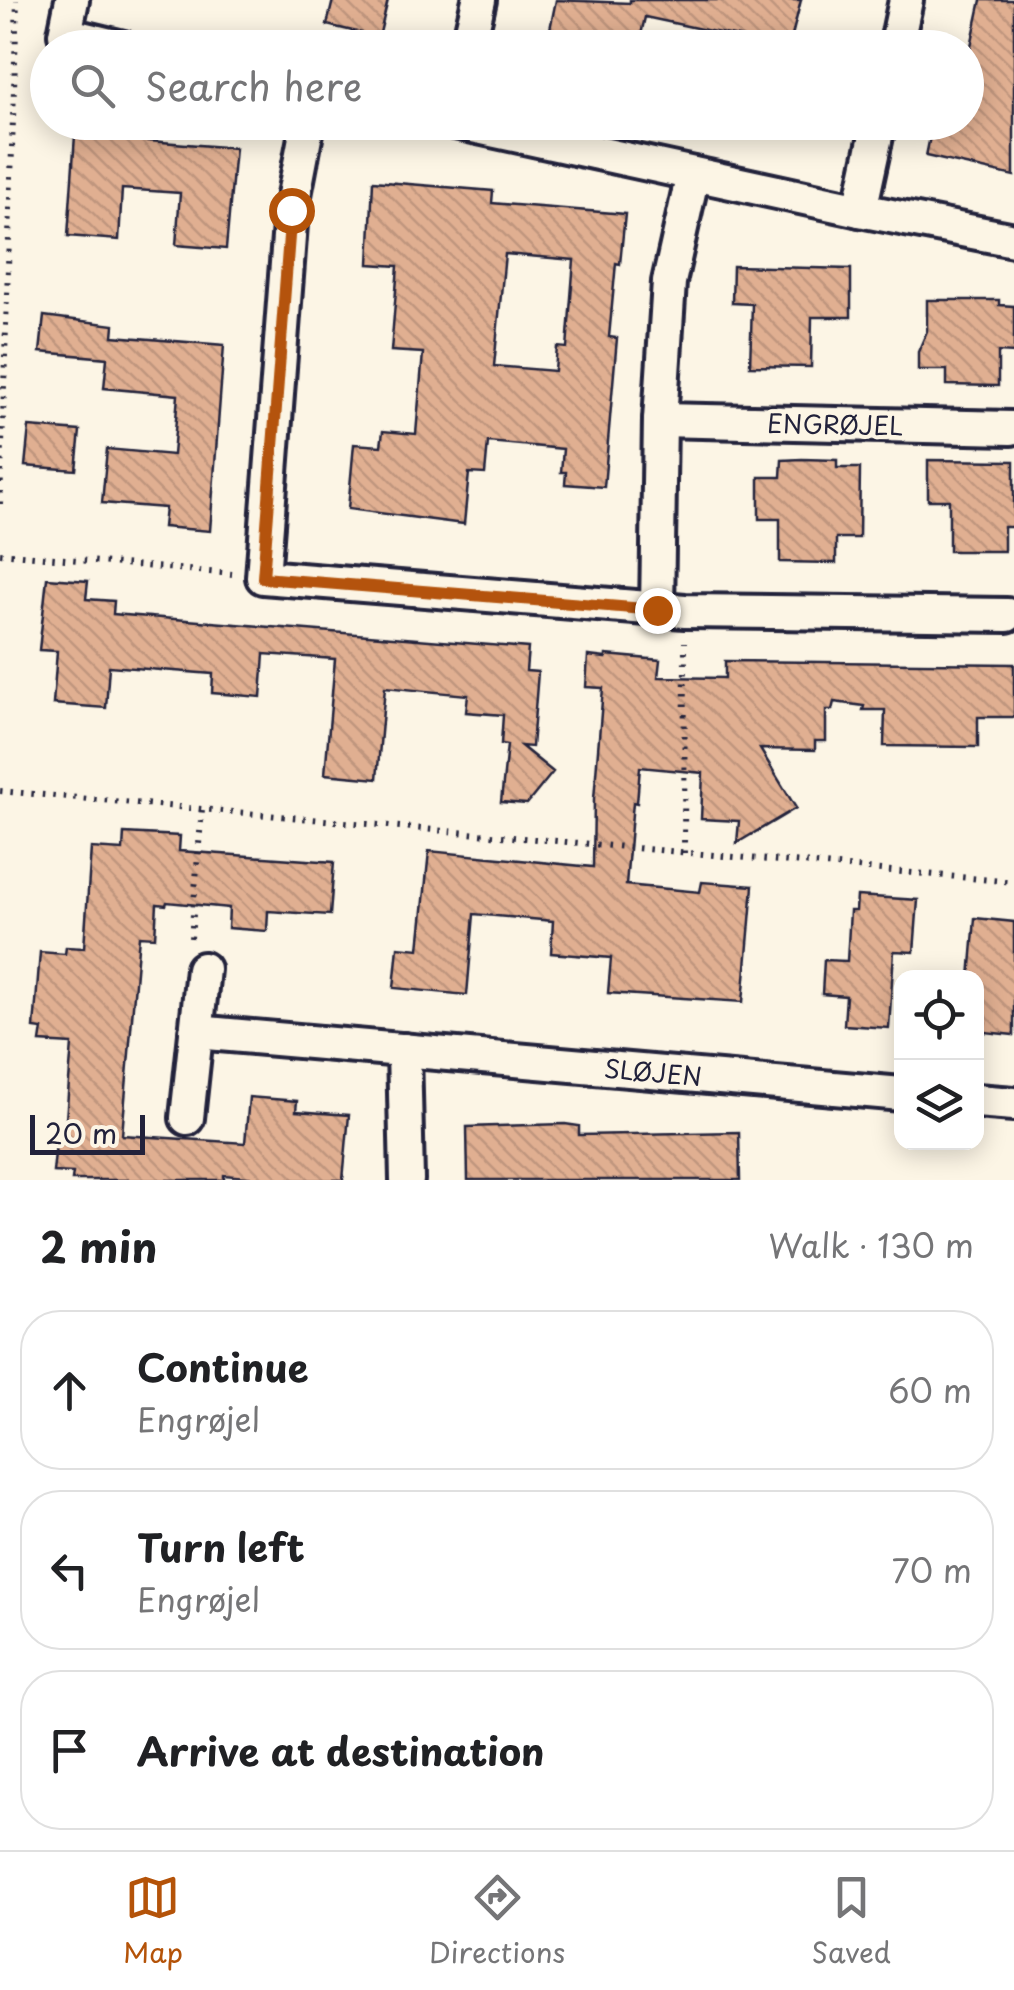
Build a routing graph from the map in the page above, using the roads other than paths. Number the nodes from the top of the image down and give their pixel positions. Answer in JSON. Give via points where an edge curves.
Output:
{"nodes":[{"id":1,"x":72,"y":0,"type":"edge"},
{"id":2,"x":479,"y":0,"type":"edge"},
{"id":3,"x":906,"y":0,"type":"edge"},
{"id":4,"x":67,"y":30,"type":"edge"},
{"id":5,"x":472,"y":30,"type":"edge"},
{"id":6,"x":900,"y":30,"type":"edge"},
{"id":7,"x":305,"y":140,"type":"edge"},
{"id":8,"x":538,"y":140,"type":"edge"},
{"id":9,"x":875,"y":140,"type":"edge"},
{"id":10,"x":693,"y":174,"type":"junction"},
{"id":11,"x":860,"y":210,"type":"junction"},
{"id":12,"x":1014,"y":240,"type":"edge"},
{"id":13,"x":660,"y":420,"type":"junction"},
{"id":14,"x":1011,"y":428,"type":"dead end"},
{"id":15,"x":671,"y":610,"type":"junction"},
{"id":16,"x":1007,"y":615,"type":"dead end"},
{"id":17,"x":203,"y":968,"type":"road end"},
{"id":18,"x":196,"y":1032,"type":"junction"},
{"id":19,"x":404,"y":1050,"type":"junction"},
{"id":20,"x":894,"y":1093,"type":"edge"},
{"id":21,"x":984,"y":1102,"type":"edge"},
{"id":22,"x":1014,"y":1104,"type":"edge"},
{"id":23,"x":187,"y":1118,"type":"dead end"},
{"id":24,"x":406,"y":1180,"type":"edge"}],
"edges":[{"from":1,"to":4,"type":"street"},
{"from":2,"to":5,"type":"street"},
{"from":3,"to":6,"type":"street"},
{"from":7,"to":15,"type":"street","via":[[291,210],[263,578]]},
{"from":8,"to":10,"type":"street"},
{"from":9,"to":11,"type":"street"},
{"from":10,"to":11,"type":"street"},
{"from":10,"to":13,"type":"street","via":[[669,282]]},
{"from":11,"to":12,"type":"street"},
{"from":13,"to":14,"type":"street","name":"ENGRØJEL"},
{"from":13,"to":15,"type":"street"},
{"from":15,"to":16,"type":"street"},
{"from":17,"to":18,"type":"street"},
{"from":18,"to":19,"type":"street","name":"SLØJEN"},
{"from":18,"to":23,"type":"street"},
{"from":19,"to":20,"type":"street","name":"SLØJEN"},
{"from":19,"to":24,"type":"street"},
{"from":21,"to":22,"type":"street"}]}
